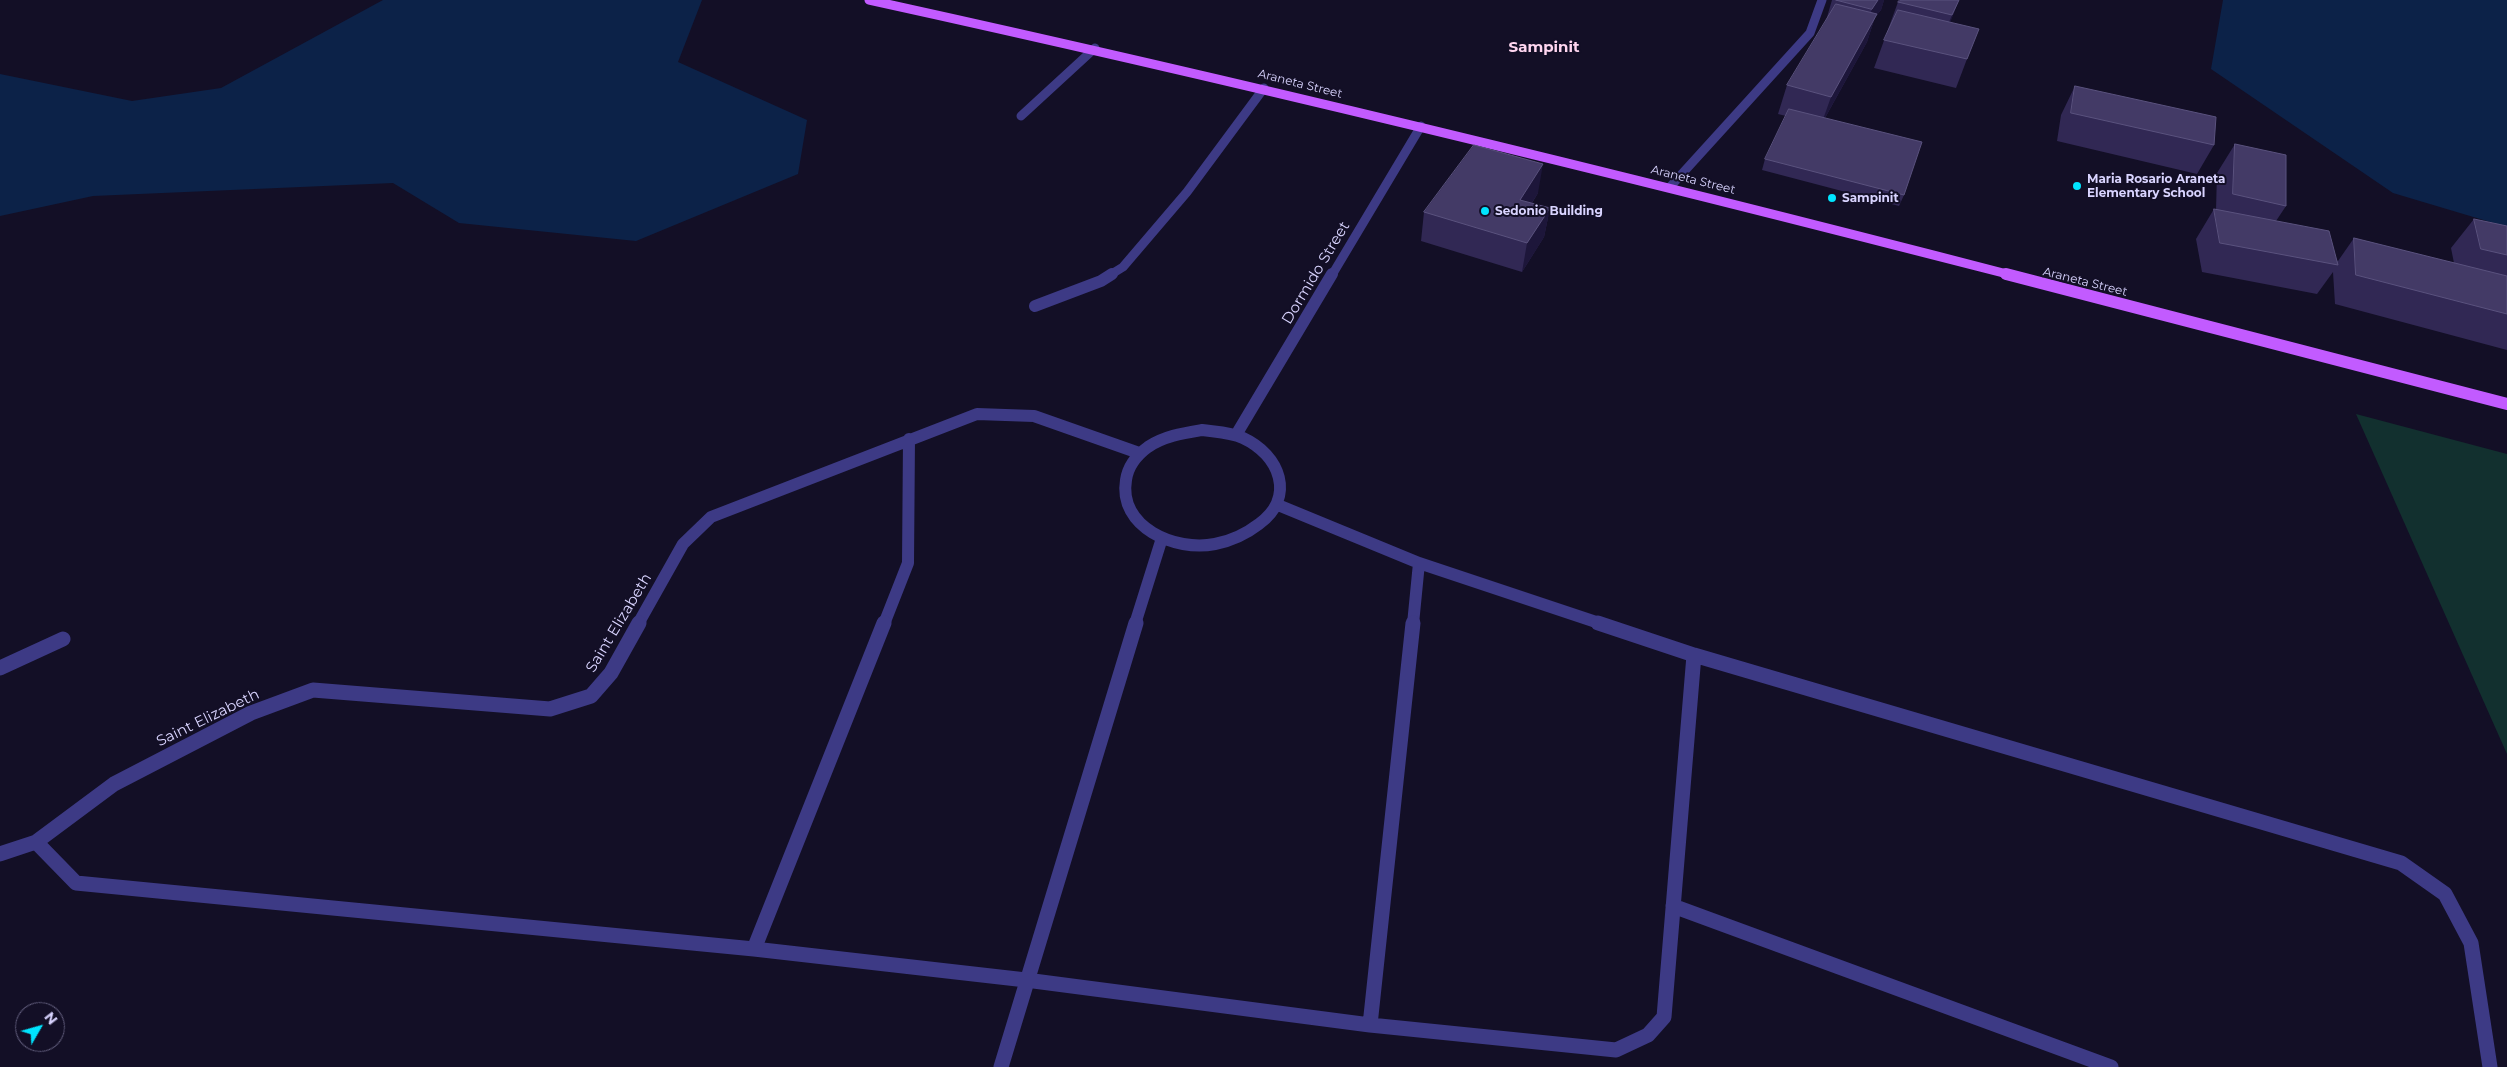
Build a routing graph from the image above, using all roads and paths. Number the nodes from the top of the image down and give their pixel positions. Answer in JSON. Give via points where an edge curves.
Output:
{"nodes":[{"id":1,"x":869,"y":0,"type":"edge"},
{"id":2,"x":1822,"y":0,"type":"edge"},
{"id":3,"x":1095,"y":48,"type":"junction"},
{"id":4,"x":1264,"y":88,"type":"junction"},
{"id":5,"x":1021,"y":116,"type":"dead end"},
{"id":6,"x":1421,"y":126,"type":"junction"},
{"id":7,"x":1670,"y":187,"type":"junction"},
{"id":8,"x":1035,"y":306,"type":"dead end"},
{"id":9,"x":2507,"y":404,"type":"edge"},
{"id":10,"x":1236,"y":435,"type":"junction"},
{"id":11,"x":909,"y":439,"type":"junction"},
{"id":12,"x":1139,"y":453,"type":"junction"},
{"id":13,"x":1278,"y":505,"type":"junction"},
{"id":14,"x":1162,"y":538,"type":"junction"},
{"id":15,"x":1420,"y":563,"type":"junction"},
{"id":16,"x":63,"y":639,"type":"dead end"},
{"id":17,"x":1694,"y":655,"type":"junction"},
{"id":18,"x":0,"y":668,"type":"edge"},
{"id":19,"x":36,"y":842,"type":"junction"},
{"id":20,"x":0,"y":854,"type":"edge"},
{"id":21,"x":1673,"y":906,"type":"junction"},
{"id":22,"x":754,"y":949,"type":"junction"},
{"id":23,"x":1026,"y":980,"type":"junction"},
{"id":24,"x":1370,"y":1025,"type":"junction"},
{"id":25,"x":1001,"y":1067,"type":"edge"},
{"id":26,"x":2111,"y":1067,"type":"edge"},
{"id":27,"x":2490,"y":1067,"type":"edge"}],
"edges":[{"from":1,"to":3,"type":"main road","name":"Araneta Street"},
{"from":2,"to":7,"type":"street","via":[[1810,33]]},
{"from":3,"to":4,"type":"main road","name":"Araneta Street"},
{"from":3,"to":5,"type":"street"},
{"from":4,"to":6,"type":"main road","name":"Araneta Street"},
{"from":4,"to":8,"type":"street","via":[[1187,192],[1122,267],[1101,281]]},
{"from":6,"to":7,"type":"main road","name":"Araneta Street"},
{"from":6,"to":10,"type":"street","name":"Dormido Street"},
{"from":7,"to":9,"type":"main road","name":"Araneta Street"},
{"from":10,"to":12,"type":"street","via":[[1202,430],[1167,436]]},
{"from":10,"to":13,"type":"street","via":[[1259,447],[1275,464],[1282,484]]},
{"from":11,"to":12,"type":"street","name":"Saint Elizabeth","via":[[977,414],[1034,416]]},
{"from":11,"to":19,"type":"street","name":"Saint Elizabeth","via":[[710,517],[682,544],[611,673],[592,696],[550,709],[313,690],[251,713],[114,784]]},
{"from":11,"to":22,"type":"street","via":[[908,563]]},
{"from":12,"to":14,"type":"street","via":[[1125,474],[1124,499],[1136,522]]},
{"from":13,"to":14,"type":"street","via":[[1260,526],[1231,541],[1196,545]]},
{"from":13,"to":15,"type":"street"},
{"from":14,"to":23,"type":"street"},
{"from":15,"to":17,"type":"street"},
{"from":15,"to":24,"type":"street"},
{"from":16,"to":18,"type":"street"},
{"from":17,"to":21,"type":"street"},
{"from":17,"to":27,"type":"street","via":[[2401,863],[2445,894],[2471,943]]},
{"from":19,"to":20,"type":"street","name":"Saint Elizabeth"},
{"from":19,"to":22,"type":"street","via":[[76,883]]},
{"from":21,"to":24,"type":"street","via":[[1664,1018],[1648,1035],[1616,1050]]},
{"from":21,"to":26,"type":"street"},
{"from":22,"to":23,"type":"street"},
{"from":23,"to":24,"type":"street"},
{"from":23,"to":25,"type":"street"}]}
